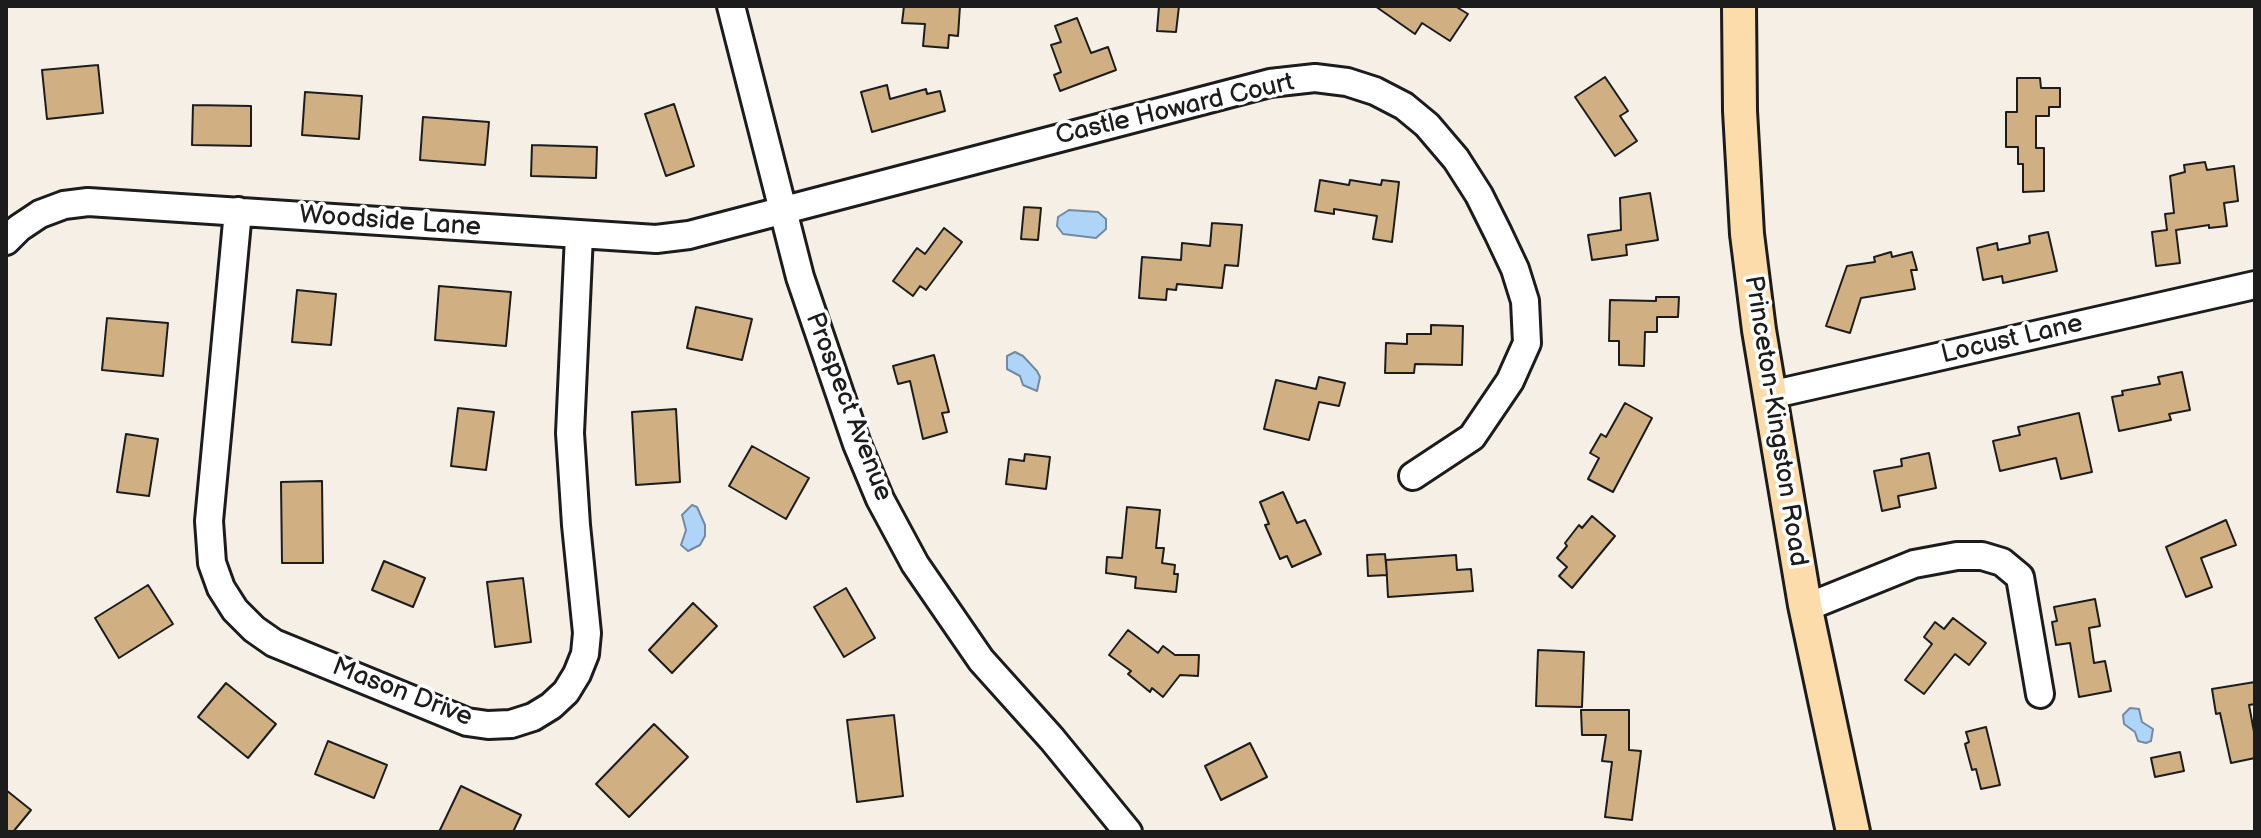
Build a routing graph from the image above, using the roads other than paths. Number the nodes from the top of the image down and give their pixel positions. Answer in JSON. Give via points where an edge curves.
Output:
{"nodes":[{"id":1,"x":731,"y":6,"type":"edge"},
{"id":2,"x":1739,"y":6,"type":"edge"},
{"id":3,"x":782,"y":208,"type":"junction"},
{"id":4,"x":238,"y":211,"type":"junction"},
{"id":5,"x":579,"y":235,"type":"junction"},
{"id":6,"x":6,"y":241,"type":"edge"},
{"id":7,"x":2255,"y":285,"type":"edge"},
{"id":8,"x":1770,"y":395,"type":"junction"},
{"id":9,"x":1413,"y":476,"type":"dead end"},
{"id":10,"x":1805,"y":608,"type":"junction"},
{"id":11,"x":2040,"y":694,"type":"dead end"},
{"id":12,"x":1128,"y":832,"type":"edge"},
{"id":13,"x":1853,"y":832,"type":"edge"}],
"edges":[{"from":1,"to":3,"type":"street","name":"Prospect Avenue"},
{"from":2,"to":8,"type":"main road","name":"Princeton-Kingston Road","via":[[1747,234]]},
{"from":3,"to":5,"type":"street","name":"Woodside Lane","via":[[689,235]]},
{"from":3,"to":9,"type":"street","name":"Castle Howard Court","via":[[1270,83],[1315,78],[1375,91],[1427,125],[1456,159],[1498,233],[1525,301],[1527,343],[1510,381],[1472,437]]},
{"from":3,"to":12,"type":"street","name":"Prospect Avenue","via":[[857,444],[915,564],[981,660]]},
{"from":4,"to":5,"type":"street","name":"Woodside Lane"},
{"from":4,"to":5,"type":"street","name":"Mason Drive","via":[[209,521],[212,563],[221,588],[235,610],[274,643],[467,722],[488,725],[511,724],[551,706],[566,692],[585,654],[570,433]]},
{"from":4,"to":6,"type":"street","name":"Woodside Lane","via":[[64,205],[40,214]]},
{"from":7,"to":8,"type":"street","name":"Locust Lane"},
{"from":8,"to":10,"type":"main road","name":"Princeton-Kingston Road"},
{"from":10,"to":11,"type":"street","via":[[1914,564],[1957,556],[2002,562],[2020,577]]},
{"from":10,"to":13,"type":"main road","name":"Princeton-Kingston Road"}]}
